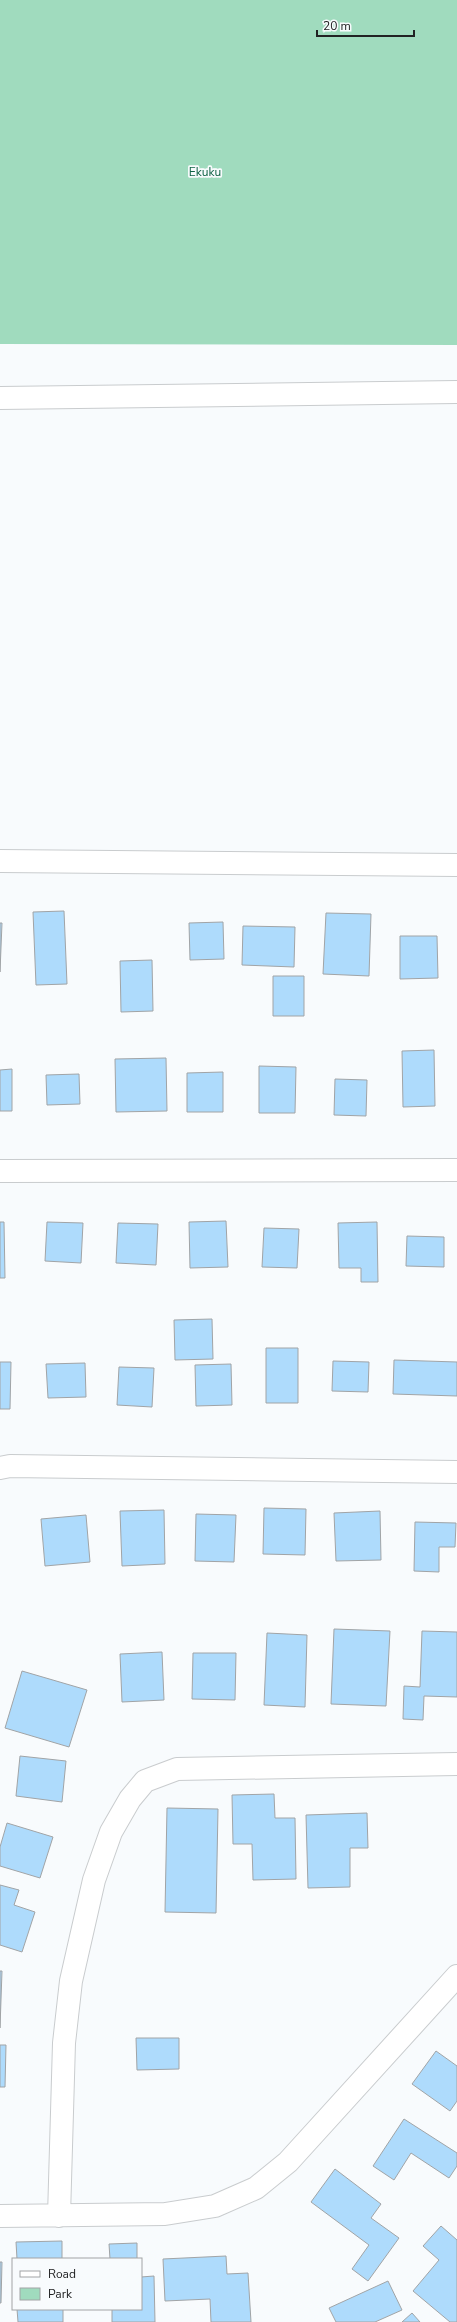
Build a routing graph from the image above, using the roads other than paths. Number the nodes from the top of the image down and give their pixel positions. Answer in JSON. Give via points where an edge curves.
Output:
{"nodes":[{"id":1,"x":457,"y":392,"type":"edge"},
{"id":2,"x":0,"y":398,"type":"edge"},
{"id":3,"x":0,"y":861,"type":"edge"},
{"id":4,"x":457,"y":865,"type":"edge"},
{"id":5,"x":457,"y":1170,"type":"edge"},
{"id":6,"x":0,"y":1171,"type":"edge"},
{"id":7,"x":0,"y":1468,"type":"edge"},
{"id":8,"x":457,"y":1472,"type":"edge"},
{"id":9,"x":457,"y":1764,"type":"edge"},
{"id":10,"x":457,"y":1976,"type":"edge"},
{"id":11,"x":0,"y":2216,"type":"edge"},
{"id":12,"x":59,"y":2216,"type":"junction"}],
"edges":[{"from":1,"to":2,"type":"street"},
{"from":3,"to":4,"type":"street"},
{"from":5,"to":6,"type":"street"},
{"from":7,"to":8,"type":"street","via":[[10,1466]]},
{"from":9,"to":12,"type":"street","via":[[177,1769],[145,1781],[130,1799],[111,1832],[94,1880],[72,1981],[64,2043]]},
{"from":10,"to":12,"type":"street","via":[[288,2162],[256,2188],[215,2206],[172,2213]]},
{"from":11,"to":12,"type":"street"}]}
